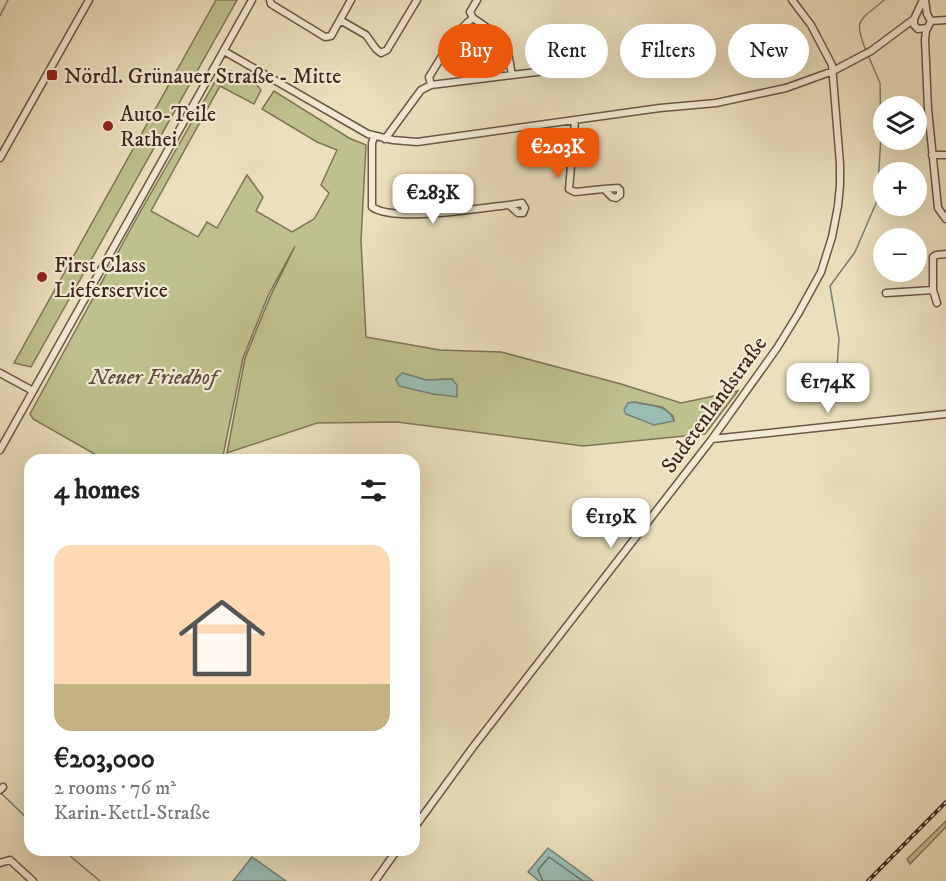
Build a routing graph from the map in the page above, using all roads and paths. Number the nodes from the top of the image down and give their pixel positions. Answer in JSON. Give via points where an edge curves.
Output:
{"nodes":[{"id":1,"x":89,"y":0,"type":"edge"},
{"id":2,"x":252,"y":0,"type":"edge"},
{"id":3,"x":270,"y":0,"type":"edge"},
{"id":4,"x":351,"y":0,"type":"edge"},
{"id":5,"x":417,"y":0,"type":"edge"},
{"id":6,"x":477,"y":0,"type":"edge"},
{"id":7,"x":792,"y":0,"type":"edge"},
{"id":8,"x":924,"y":0,"type":"edge"},
{"id":9,"x":927,"y":14,"type":"junction"},
{"id":10,"x":915,"y":17,"type":"junction"},
{"id":11,"x":473,"y":18,"type":"junction"},
{"id":12,"x":340,"y":20,"type":"junction"},
{"id":13,"x":946,"y":20,"type":"edge"},
{"id":14,"x":931,"y":21,"type":"junction"},
{"id":15,"x":482,"y":24,"type":"edge"},
{"id":16,"x":917,"y":28,"type":"junction"},
{"id":17,"x":927,"y":28,"type":"junction"},
{"id":18,"x":898,"y":32,"type":"junction"},
{"id":19,"x":925,"y":48,"type":"junction"},
{"id":20,"x":224,"y":51,"type":"junction"},
{"id":21,"x":833,"y":72,"type":"junction"},
{"id":22,"x":488,"y":78,"type":"edge"},
{"id":23,"x":431,"y":85,"type":"junction"},
{"id":24,"x":575,"y":121,"type":"junction"},
{"id":25,"x":374,"y":137,"type":"junction"},
{"id":26,"x":385,"y":139,"type":"junction"},
{"id":27,"x":932,"y":155,"type":"junction"},
{"id":28,"x":946,"y":155,"type":"edge"},
{"id":29,"x":0,"y":158,"type":"edge"},
{"id":30,"x":604,"y":189,"type":"dead end"},
{"id":31,"x":509,"y":205,"type":"dead end"},
{"id":32,"x":946,"y":219,"type":"edge"},
{"id":33,"x":946,"y":254,"type":"edge"},
{"id":34,"x":933,"y":290,"type":"junction"},
{"id":35,"x":886,"y":293,"type":"dead end"},
{"id":36,"x":937,"y":303,"type":"dead end"},
{"id":37,"x":0,"y":372,"type":"edge"},
{"id":38,"x":33,"y":392,"type":"junction"},
{"id":39,"x":946,"y":414,"type":"edge"},
{"id":40,"x":712,"y":439,"type":"junction"},
{"id":41,"x":0,"y":450,"type":"edge"},
{"id":42,"x":420,"y":820,"type":"edge"},
{"id":43,"x":393,"y":856,"type":"edge"},
{"id":44,"x":0,"y":863,"type":"edge"},
{"id":45,"x":33,"y":881,"type":"edge"},
{"id":46,"x":375,"y":881,"type":"edge"}],
"edges":[{"from":1,"to":29,"type":"street"},
{"from":2,"to":20,"type":"street"},
{"from":3,"to":12,"type":"street","via":[[325,37],[331,36]]},
{"from":4,"to":12,"type":"street"},
{"from":5,"to":12,"type":"street","via":[[387,50],[381,53],[366,35]]},
{"from":6,"to":11,"type":"street","via":[[470,12]]},
{"from":7,"to":21,"type":"street","name":"Sudetenlandstraße","via":[[824,46]]},
{"from":8,"to":9,"type":"street"},
{"from":8,"to":10,"type":"street"},
{"from":9,"to":10,"type":"street","via":[[922,12]]},
{"from":9,"to":14,"type":"street"},
{"from":10,"to":16,"type":"street"},
{"from":10,"to":18,"type":"street"},
{"from":11,"to":15,"type":"street"},
{"from":11,"to":23,"type":"street","via":[[429,77]]},
{"from":13,"to":14,"type":"street"},
{"from":14,"to":17,"type":"street"},
{"from":16,"to":17,"type":"street"},
{"from":16,"to":18,"type":"street"},
{"from":16,"to":19,"type":"street"},
{"from":17,"to":19,"type":"street"},
{"from":18,"to":21,"type":"street"},
{"from":19,"to":27,"type":"street"},
{"from":20,"to":25,"type":"street"},
{"from":20,"to":38,"type":"street"},
{"from":21,"to":24,"type":"street","via":[[742,98]]},
{"from":21,"to":40,"type":"street","name":"Sudetenlandstraße","via":[[840,185],[827,258],[798,314]]},
{"from":22,"to":23,"type":"street"},
{"from":23,"to":26,"type":"street","via":[[421,90]]},
{"from":24,"to":26,"type":"street","via":[[417,142]]},
{"from":24,"to":30,"type":"street","via":[[569,189]]},
{"from":25,"to":26,"type":"street"},
{"from":25,"to":31,"type":"street","via":[[375,210],[427,213]]},
{"from":27,"to":28,"type":"street"},
{"from":27,"to":32,"type":"street","via":[[938,208]]},
{"from":33,"to":34,"type":"street","via":[[933,257]]},
{"from":34,"to":35,"type":"street"},
{"from":34,"to":36,"type":"street"},
{"from":37,"to":38,"type":"street"},
{"from":38,"to":41,"type":"street"},
{"from":39,"to":40,"type":"street"},
{"from":40,"to":42,"type":"street","name":"Sudetenlandstraße"},
{"from":43,"to":46,"type":"street"},
{"from":44,"to":45,"type":"street","via":[[10,860]]}]}
